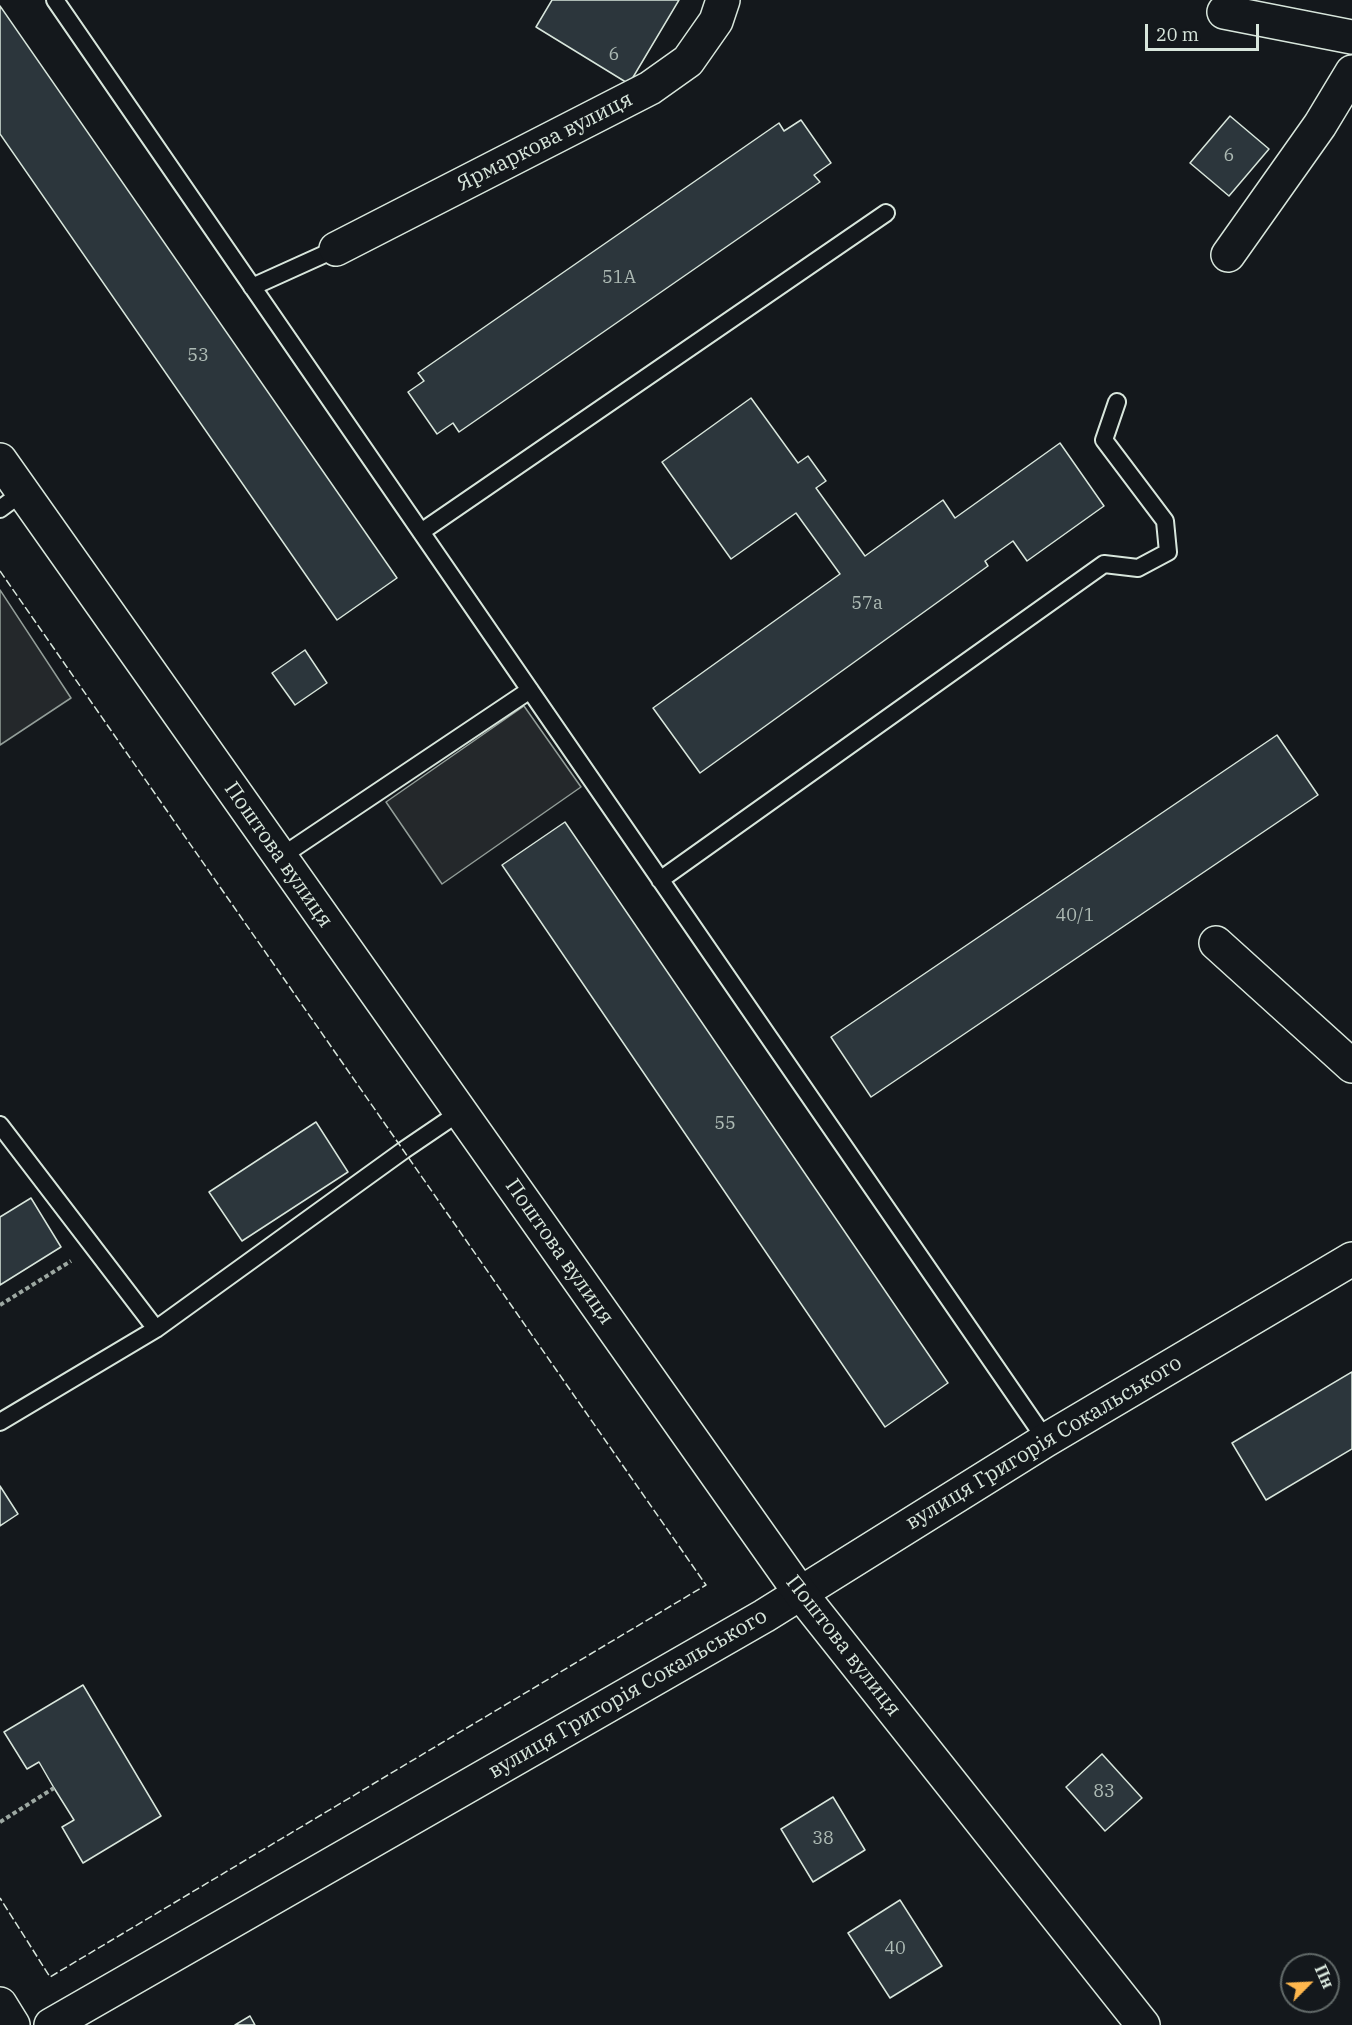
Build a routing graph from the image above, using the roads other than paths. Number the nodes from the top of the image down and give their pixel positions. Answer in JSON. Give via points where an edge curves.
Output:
{"nodes":[{"id":1,"x":55,"y":0,"type":"edge"},
{"id":2,"x":723,"y":0,"type":"edge"},
{"id":3,"x":1224,"y":12,"type":"dead end"},
{"id":4,"x":1352,"y":37,"type":"edge"},
{"id":5,"x":1352,"y":72,"type":"edge"},
{"id":6,"x":886,"y":213,"type":"dead end"},
{"id":7,"x":336,"y":249,"type":"joint"},
{"id":8,"x":1228,"y":255,"type":"dead end"},
{"id":9,"x":252,"y":287,"type":"junction"},
{"id":10,"x":1117,"y":402,"type":"dead end"},
{"id":11,"x":0,"y":460,"type":"edge"},
{"id":12,"x":11,"y":500,"type":"edge"},
{"id":13,"x":421,"y":532,"type":"junction"},
{"id":14,"x":530,"y":690,"type":"junction"},
{"id":15,"x":279,"y":858,"type":"junction"},
{"id":16,"x":660,"y":880,"type":"junction"},
{"id":17,"x":1216,"y":943,"type":"dead end"},
{"id":18,"x":1352,"y":1066,"type":"edge"},
{"id":19,"x":460,"y":1112,"type":"junction"},
{"id":20,"x":0,"y":1125,"type":"edge"},
{"id":21,"x":1352,"y":1259,"type":"edge"},
{"id":22,"x":156,"y":1329,"type":"junction"},
{"id":23,"x":0,"y":1422,"type":"edge"},
{"id":24,"x":1046,"y":1440,"type":"junction"},
{"id":25,"x":801,"y":1594,"type":"junction"},
{"id":26,"x":0,"y":2004,"type":"edge"},
{"id":27,"x":13,"y":2025,"type":"edge"},
{"id":28,"x":51,"y":2025,"type":"edge"},
{"id":29,"x":1143,"y":2025,"type":"edge"}],
"edges":[{"from":1,"to":9,"type":"lane"},
{"from":2,"to":7,"type":"street","name":"Ярмаркова вулиця","via":[[716,21],[688,61],[650,88]]},
{"from":3,"to":4,"type":"street"},
{"from":5,"to":8,"type":"street","via":[[1320,125]]},
{"from":6,"to":13,"type":"lane"},
{"from":7,"to":9,"type":"lane"},
{"from":9,"to":13,"type":"lane"},
{"from":10,"to":16,"type":"lane","via":[[1104,440],[1165,521],[1168,552],[1138,568],[1104,564]]},
{"from":11,"to":12,"type":"street","name":"Поштова вулиця"},
{"from":12,"to":15,"type":"street","name":"Поштова вулиця"},
{"from":13,"to":14,"type":"lane"},
{"from":14,"to":15,"type":"lane"},
{"from":14,"to":16,"type":"lane"},
{"from":15,"to":19,"type":"street","name":"Поштова вулиця"},
{"from":16,"to":24,"type":"lane"},
{"from":17,"to":18,"type":"street"},
{"from":19,"to":22,"type":"lane"},
{"from":19,"to":25,"type":"street","name":"Поштова вулиця"},
{"from":20,"to":22,"type":"lane"},
{"from":21,"to":24,"type":"street","name":"вулиця Григорія Сокальського"},
{"from":22,"to":23,"type":"lane"},
{"from":24,"to":25,"type":"street","name":"вулиця Григорія Сокальського"},
{"from":25,"to":28,"type":"street","name":"вулиця Григорія Сокальського"},
{"from":25,"to":29,"type":"street","name":"Поштова вулиця"},
{"from":26,"to":27,"type":"street"}]}
